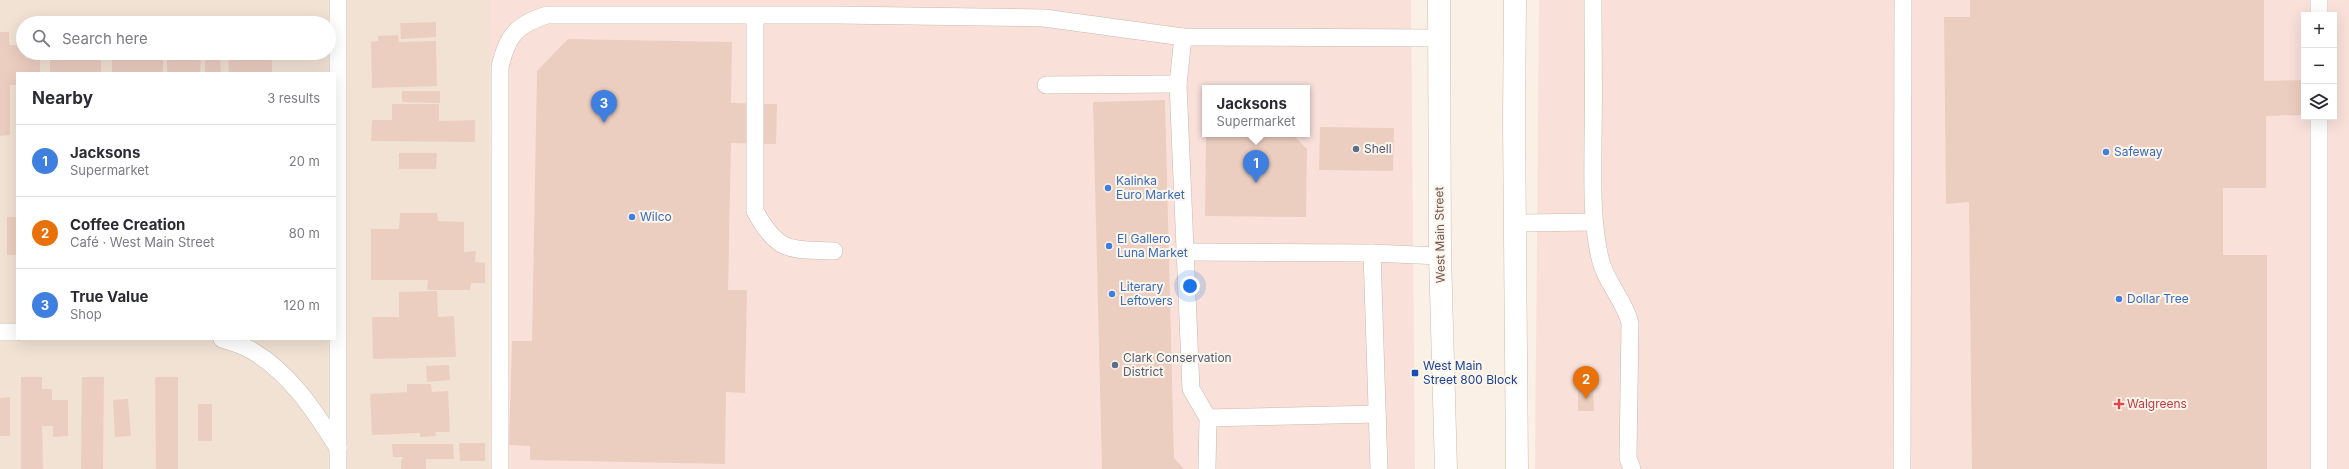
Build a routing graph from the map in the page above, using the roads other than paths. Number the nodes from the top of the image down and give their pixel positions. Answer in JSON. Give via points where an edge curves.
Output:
{"nodes":[{"id":1,"x":338,"y":0,"type":"edge"},
{"id":2,"x":1439,"y":0,"type":"edge"},
{"id":3,"x":1515,"y":0,"type":"edge"},
{"id":4,"x":1594,"y":0,"type":"edge"},
{"id":5,"x":1903,"y":0,"type":"edge"},
{"id":6,"x":2319,"y":0,"type":"edge"},
{"id":7,"x":2319,"y":12,"type":"edge"},
{"id":8,"x":755,"y":16,"type":"junction"},
{"id":9,"x":1182,"y":37,"type":"junction"},
{"id":10,"x":1440,"y":38,"type":"junction"},
{"id":11,"x":1178,"y":84,"type":"junction"},
{"id":12,"x":1046,"y":85,"type":"dead end"},
{"id":13,"x":2319,"y":120,"type":"edge"},
{"id":14,"x":1593,"y":222,"type":"junction"},
{"id":15,"x":1516,"y":223,"type":"junction"},
{"id":16,"x":834,"y":252,"type":"dead end"},
{"id":17,"x":1186,"y":252,"type":"junction"},
{"id":18,"x":1372,"y":253,"type":"junction"},
{"id":19,"x":1440,"y":256,"type":"junction"},
{"id":20,"x":0,"y":332,"type":"edge"},
{"id":21,"x":16,"y":332,"type":"edge"},
{"id":22,"x":225,"y":340,"type":"edge"},
{"id":23,"x":1377,"y":414,"type":"junction"},
{"id":24,"x":1208,"y":418,"type":"junction"},
{"id":25,"x":338,"y":448,"type":"junction"},
{"id":26,"x":338,"y":469,"type":"edge"},
{"id":27,"x":500,"y":469,"type":"edge"},
{"id":28,"x":1207,"y":469,"type":"edge"},
{"id":29,"x":1379,"y":469,"type":"edge"},
{"id":30,"x":1446,"y":469,"type":"edge"},
{"id":31,"x":1517,"y":469,"type":"edge"},
{"id":32,"x":1632,"y":469,"type":"edge"},
{"id":33,"x":1902,"y":469,"type":"edge"},
{"id":34,"x":2319,"y":469,"type":"edge"}],
"edges":[{"from":1,"to":25,"type":"lane"},
{"from":2,"to":10,"type":"main road","name":"West Main Street"},
{"from":3,"to":15,"type":"main road"},
{"from":4,"to":14,"type":"lane"},
{"from":5,"to":33,"type":"lane"},
{"from":6,"to":7,"type":"lane"},
{"from":8,"to":9,"type":"lane","via":[[1044,18]]},
{"from":8,"to":16,"type":"lane","via":[[755,211],[767,232],[788,249]]},
{"from":8,"to":27,"type":"lane","via":[[547,15],[533,19],[520,27],[511,37],[504,50],[500,67]]},
{"from":9,"to":10,"type":"lane"},
{"from":9,"to":11,"type":"lane"},
{"from":10,"to":19,"type":"main road","name":"West Main Street"},
{"from":11,"to":12,"type":"lane"},
{"from":11,"to":17,"type":"lane"},
{"from":13,"to":34,"type":"lane"},
{"from":14,"to":15,"type":"lane"},
{"from":14,"to":32,"type":"lane","via":[[1600,260],[1609,283],[1627,310],[1630,323],[1628,458]]},
{"from":15,"to":31,"type":"main road"},
{"from":17,"to":18,"type":"lane"},
{"from":17,"to":24,"type":"lane","via":[[1192,389]]},
{"from":18,"to":19,"type":"lane"},
{"from":18,"to":23,"type":"lane"},
{"from":19,"to":30,"type":"main road","name":"West Main Street"},
{"from":20,"to":21,"type":"lane"},
{"from":22,"to":25,"type":"lane","via":[[250,349],[276,367],[298,388]]},
{"from":23,"to":24,"type":"lane"},
{"from":23,"to":29,"type":"lane"},
{"from":24,"to":28,"type":"lane"},
{"from":25,"to":26,"type":"lane"}]}
